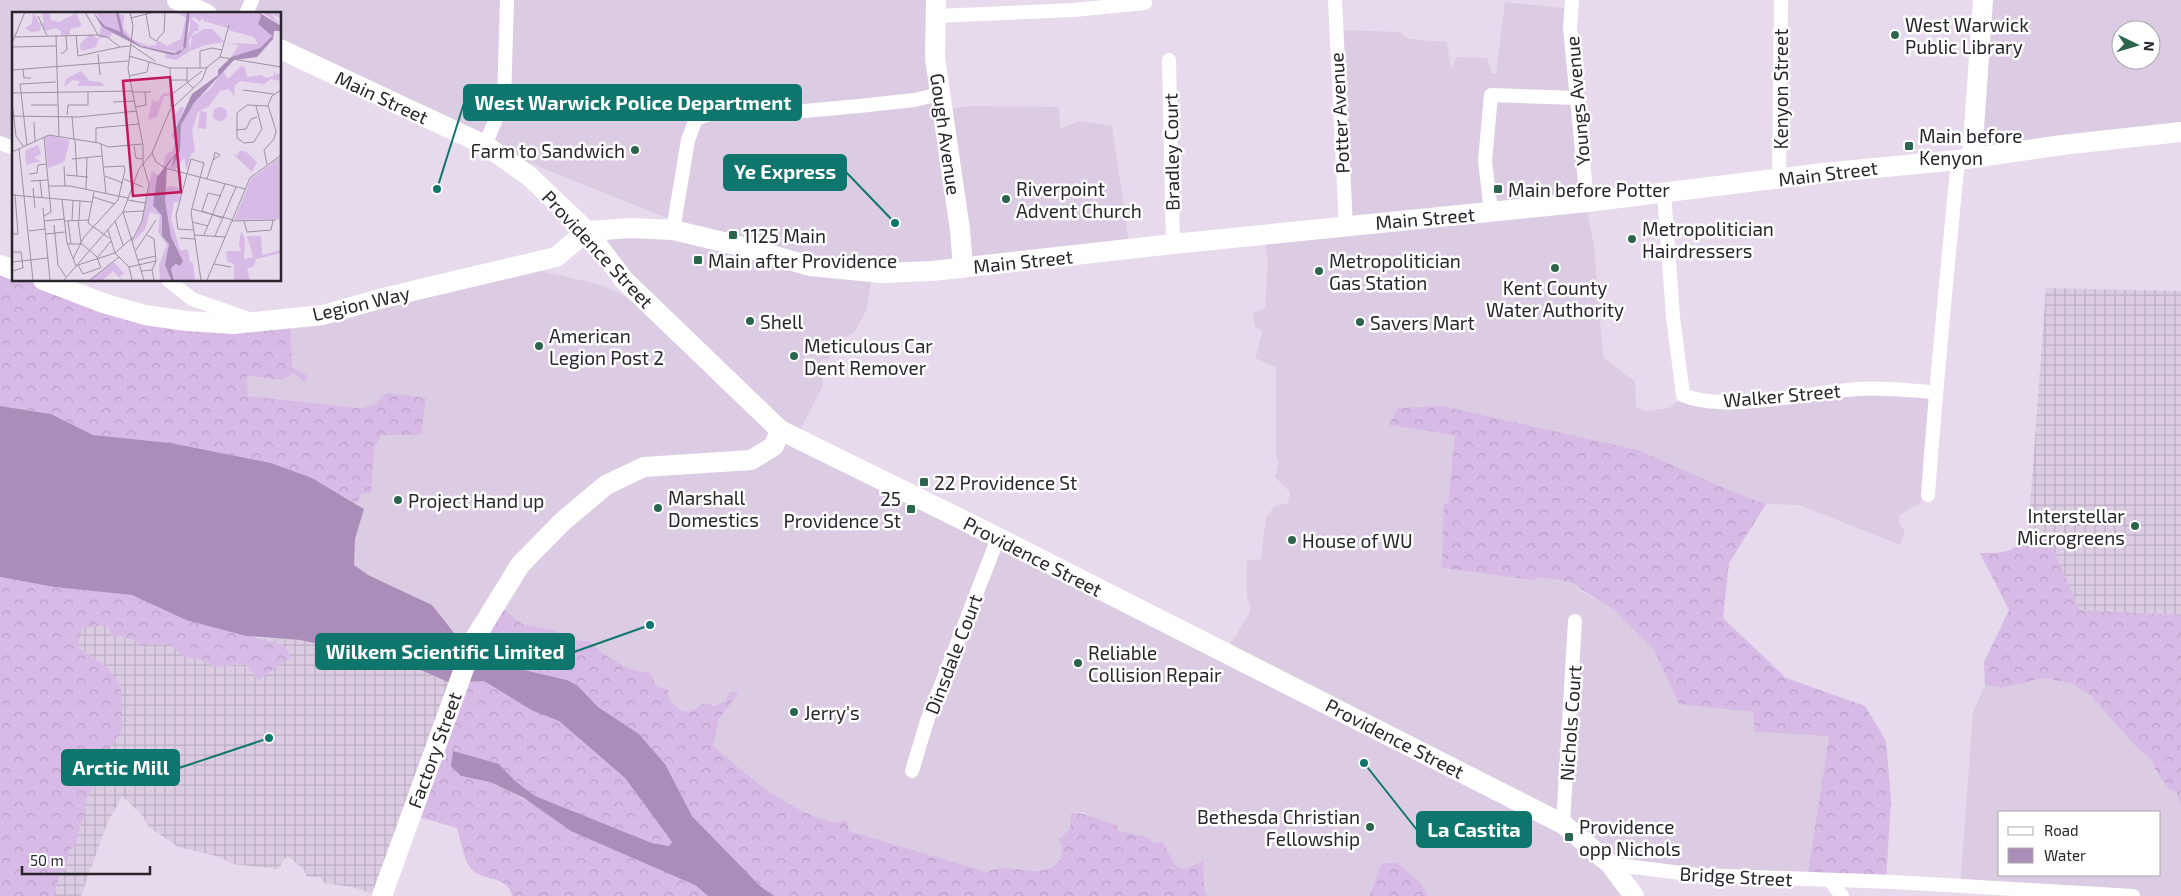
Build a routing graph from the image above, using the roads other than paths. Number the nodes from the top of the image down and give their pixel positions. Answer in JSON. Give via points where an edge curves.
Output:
{"nodes":[{"id":1,"x":177,"y":0,"type":"edge"},
{"id":2,"x":252,"y":0,"type":"edge"},
{"id":3,"x":507,"y":0,"type":"edge"},
{"id":4,"x":1335,"y":0,"type":"edge"},
{"id":5,"x":1572,"y":0,"type":"edge"},
{"id":6,"x":1781,"y":0,"type":"edge"},
{"id":7,"x":1983,"y":0,"type":"edge"},
{"id":8,"x":1145,"y":3,"type":"dead end"},
{"id":9,"x":936,"y":8,"type":"edge"},
{"id":10,"x":203,"y":12,"type":"edge"},
{"id":11,"x":247,"y":12,"type":"edge"},
{"id":12,"x":281,"y":50,"type":"edge"},
{"id":13,"x":1169,"y":60,"type":"dead end"},
{"id":14,"x":940,"y":94,"type":"junction"},
{"id":15,"x":1578,"y":98,"type":"junction"},
{"id":16,"x":2181,"y":132,"type":"edge"},
{"id":17,"x":0,"y":143,"type":"edge"},
{"id":18,"x":485,"y":145,"type":"junction"},
{"id":19,"x":12,"y":147,"type":"edge"},
{"id":20,"x":1965,"y":158,"type":"junction"},
{"id":21,"x":1779,"y":179,"type":"junction"},
{"id":22,"x":1664,"y":193,"type":"junction"},
{"id":23,"x":1587,"y":202,"type":"junction"},
{"id":24,"x":1491,"y":212,"type":"junction"},
{"id":25,"x":1346,"y":226,"type":"junction"},
{"id":26,"x":673,"y":230,"type":"junction"},
{"id":27,"x":586,"y":231,"type":"junction"},
{"id":28,"x":1172,"y":244,"type":"junction"},
{"id":29,"x":0,"y":265,"type":"edge"},
{"id":30,"x":963,"y":268,"type":"junction"},
{"id":31,"x":12,"y":269,"type":"edge"},
{"id":32,"x":46,"y":281,"type":"edge"},
{"id":33,"x":169,"y":281,"type":"edge"},
{"id":34,"x":256,"y":321,"type":"junction"},
{"id":35,"x":1935,"y":392,"type":"junction"},
{"id":36,"x":780,"y":430,"type":"junction"},
{"id":37,"x":1928,"y":495,"type":"dead end"},
{"id":38,"x":998,"y":538,"type":"junction"},
{"id":39,"x":1575,"y":621,"type":"dead end"},
{"id":40,"x":912,"y":771,"type":"dead end"},
{"id":41,"x":1564,"y":824,"type":"junction"},
{"id":42,"x":1610,"y":864,"type":"junction"},
{"id":43,"x":1832,"y":882,"type":"junction"},
{"id":44,"x":2110,"y":895,"type":"edge"},
{"id":45,"x":382,"y":896,"type":"edge"},
{"id":46,"x":1634,"y":896,"type":"edge"},
{"id":47,"x":1842,"y":896,"type":"edge"},
{"id":48,"x":2133,"y":896,"type":"edge"}],
"edges":[{"from":1,"to":10,"type":"main road"},
{"from":2,"to":11,"type":"street"},
{"from":3,"to":18,"type":"street","via":[[504,100]]},
{"from":4,"to":25,"type":"street","name":"Potter Avenue"},
{"from":5,"to":15,"type":"street","name":"Youngs Avenue","via":[[1570,28]]},
{"from":6,"to":21,"type":"street","name":"Kenyon Street"},
{"from":7,"to":20,"type":"main road"},
{"from":8,"to":9,"type":"street","via":[[1074,10]]},
{"from":9,"to":14,"type":"main road","name":"Gough Avenue","via":[[935,58]]},
{"from":12,"to":18,"type":"main road","name":"Main Street"},
{"from":13,"to":28,"type":"street","name":"Bradley Court"},
{"from":14,"to":26,"type":"street","via":[[859,106],[710,114],[696,119],[688,140]]},
{"from":14,"to":30,"type":"main road","name":"Gough Avenue"},
{"from":15,"to":23,"type":"street","name":"Youngs Avenue"},
{"from":15,"to":24,"type":"street","via":[[1491,95],[1485,161]]},
{"from":16,"to":20,"type":"main road","name":"Main Street"},
{"from":17,"to":19,"type":"street"},
{"from":18,"to":27,"type":"main road","name":"Providence Street","via":[[529,176]]},
{"from":20,"to":21,"type":"main road","name":"Main Street"},
{"from":20,"to":35,"type":"street"},
{"from":21,"to":22,"type":"main road","name":"Main Street"},
{"from":22,"to":23,"type":"main road","name":"Main Street"},
{"from":22,"to":35,"type":"street","name":"Walker Street","via":[[1669,274],[1683,395],[1693,400],[1737,402],[1860,388]]},
{"from":23,"to":24,"type":"main road","name":"Main Street"},
{"from":24,"to":25,"type":"main road","name":"Main Street"},
{"from":25,"to":28,"type":"main road","name":"Main Street"},
{"from":26,"to":27,"type":"main road"},
{"from":26,"to":30,"type":"main road","name":"Main Street","via":[[810,266],[882,274]]},
{"from":27,"to":34,"type":"main road","name":"Legion Way","via":[[556,257],[383,298],[323,316]]},
{"from":27,"to":36,"type":"main road","name":"Providence Street","via":[[624,280]]},
{"from":28,"to":30,"type":"main road","name":"Main Street"},
{"from":29,"to":31,"type":"main road"},
{"from":32,"to":34,"type":"main road","name":"Legion Way","via":[[145,315],[196,322],[234,324]]},
{"from":33,"to":34,"type":"street","via":[[192,299]]},
{"from":35,"to":37,"type":"street"},
{"from":36,"to":38,"type":"main road","name":"Providence Street"},
{"from":36,"to":45,"type":"main road","name":"Factory Street","via":[[774,446],[751,460],[644,467],[606,485],[562,522],[520,565],[475,638]]},
{"from":38,"to":40,"type":"street","name":"Dinsdale Court","via":[[927,721]]},
{"from":38,"to":41,"type":"main road","name":"Providence Street"},
{"from":39,"to":41,"type":"street","name":"Nichols Court"},
{"from":41,"to":42,"type":"main road","name":"Providence Street"},
{"from":42,"to":43,"type":"street","name":"Bridge Street","via":[[1697,875]]},
{"from":42,"to":46,"type":"main road","name":"Providence Street"},
{"from":43,"to":44,"type":"street","name":"Bridge Street","via":[[1894,882]]},
{"from":43,"to":47,"type":"street"},
{"from":44,"to":48,"type":"street","name":"Bridge Street"}]}
